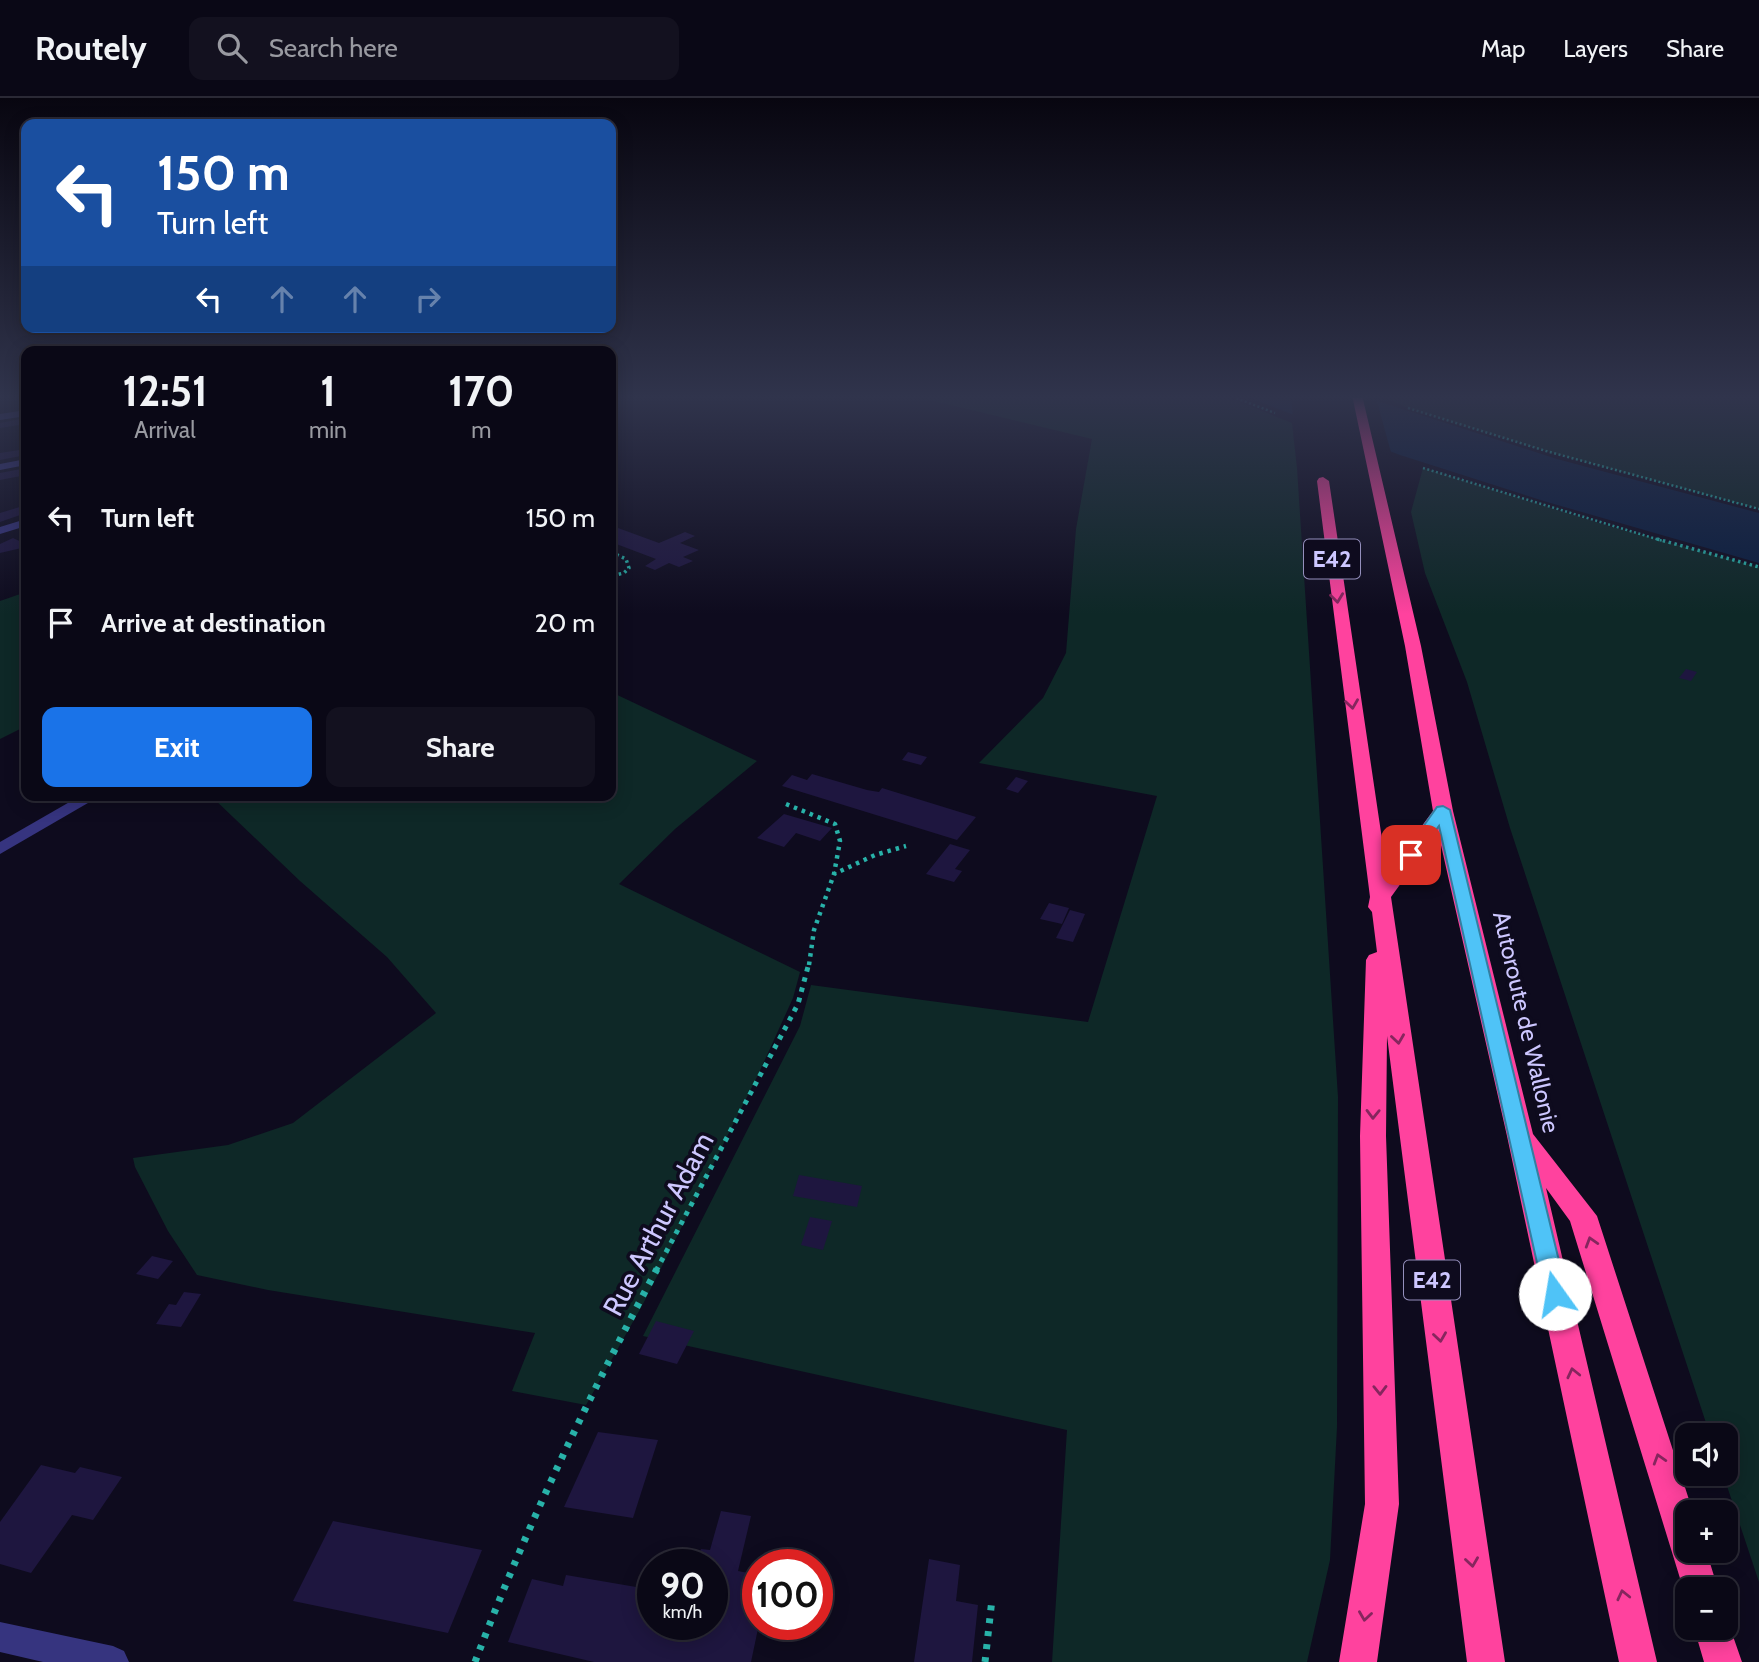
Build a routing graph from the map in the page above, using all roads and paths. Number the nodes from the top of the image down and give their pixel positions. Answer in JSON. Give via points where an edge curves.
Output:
{"nodes":[{"id":1,"x":1374,"y":468,"type":"edge"},
{"id":2,"x":1423,"y":468,"type":"dead end"},
{"id":3,"x":1608,"y":468,"type":"edge"},
{"id":4,"x":1323,"y":481,"type":"dead end"},
{"id":5,"x":1759,"y":509,"type":"edge"},
{"id":6,"x":21,"y":524,"type":"edge"},
{"id":7,"x":0,"y":531,"type":"edge"},
{"id":8,"x":616,"y":554,"type":"edge"},
{"id":9,"x":1759,"y":567,"type":"edge"},
{"id":10,"x":616,"y":575,"type":"edge"},
{"id":11,"x":83,"y":801,"type":"edge"},
{"id":12,"x":786,"y":804,"type":"dead end"},
{"id":13,"x":1443,"y":810,"type":"junction"},
{"id":14,"x":906,"y":846,"type":"dead end"},
{"id":15,"x":0,"y":849,"type":"edge"},
{"id":16,"x":834,"y":874,"type":"junction"},
{"id":17,"x":1379,"y":899,"type":"junction"},
{"id":18,"x":1520,"y":1136,"type":"junction"},
{"id":19,"x":1675,"y":1511,"type":"edge"},
{"id":20,"x":992,"y":1599,"type":"dead end"},
{"id":21,"x":0,"y":1637,"type":"edge"},
{"id":22,"x":1716,"y":1640,"type":"edge"},
{"id":23,"x":113,"y":1662,"type":"edge"},
{"id":24,"x":475,"y":1662,"type":"edge"},
{"id":25,"x":985,"y":1662,"type":"edge"},
{"id":26,"x":1359,"y":1662,"type":"edge"},
{"id":27,"x":1486,"y":1662,"type":"edge"},
{"id":28,"x":1638,"y":1662,"type":"edge"},
{"id":29,"x":1723,"y":1662,"type":"edge"}],
"edges":[{"from":1,"to":13,"type":"highway","name":"Autoroute de Wallonie","number":"E42"},
{"from":2,"to":9,"type":"path"},
{"from":3,"to":5,"type":"path"},
{"from":4,"to":17,"type":"highway","number":"E42","one_way":true},
{"from":6,"to":7,"type":"street"},
{"from":8,"to":10,"type":"path","via":[[626,559],[628,568]]},
{"from":11,"to":15,"type":"street"},
{"from":12,"to":16,"type":"path","name":"Rue Arthur Adam","via":[[832,822],[840,830]]},
{"from":13,"to":17,"type":"highway"},
{"from":13,"to":18,"type":"highway","name":"Autoroute de Wallonie","number":"E42"},
{"from":14,"to":16,"type":"path"},
{"from":16,"to":24,"type":"path","name":"Rue Arthur Adam","via":[[814,930],[798,1004],[594,1387],[513,1562]]},
{"from":17,"to":26,"type":"highway","one_way":true,"via":[[1373,1136],[1382,1504]]},
{"from":17,"to":27,"type":"highway","number":"E42","one_way":true},
{"from":19,"to":18,"type":"highway","one_way":true,"via":[[1583,1216]]},
{"from":28,"to":18,"type":"highway","name":"Autoroute de Wallonie","number":"E42","one_way":true},
{"from":20,"to":25,"type":"path"},
{"from":21,"to":23,"type":"street"},
{"from":22,"to":29,"type":"highway"}]}
